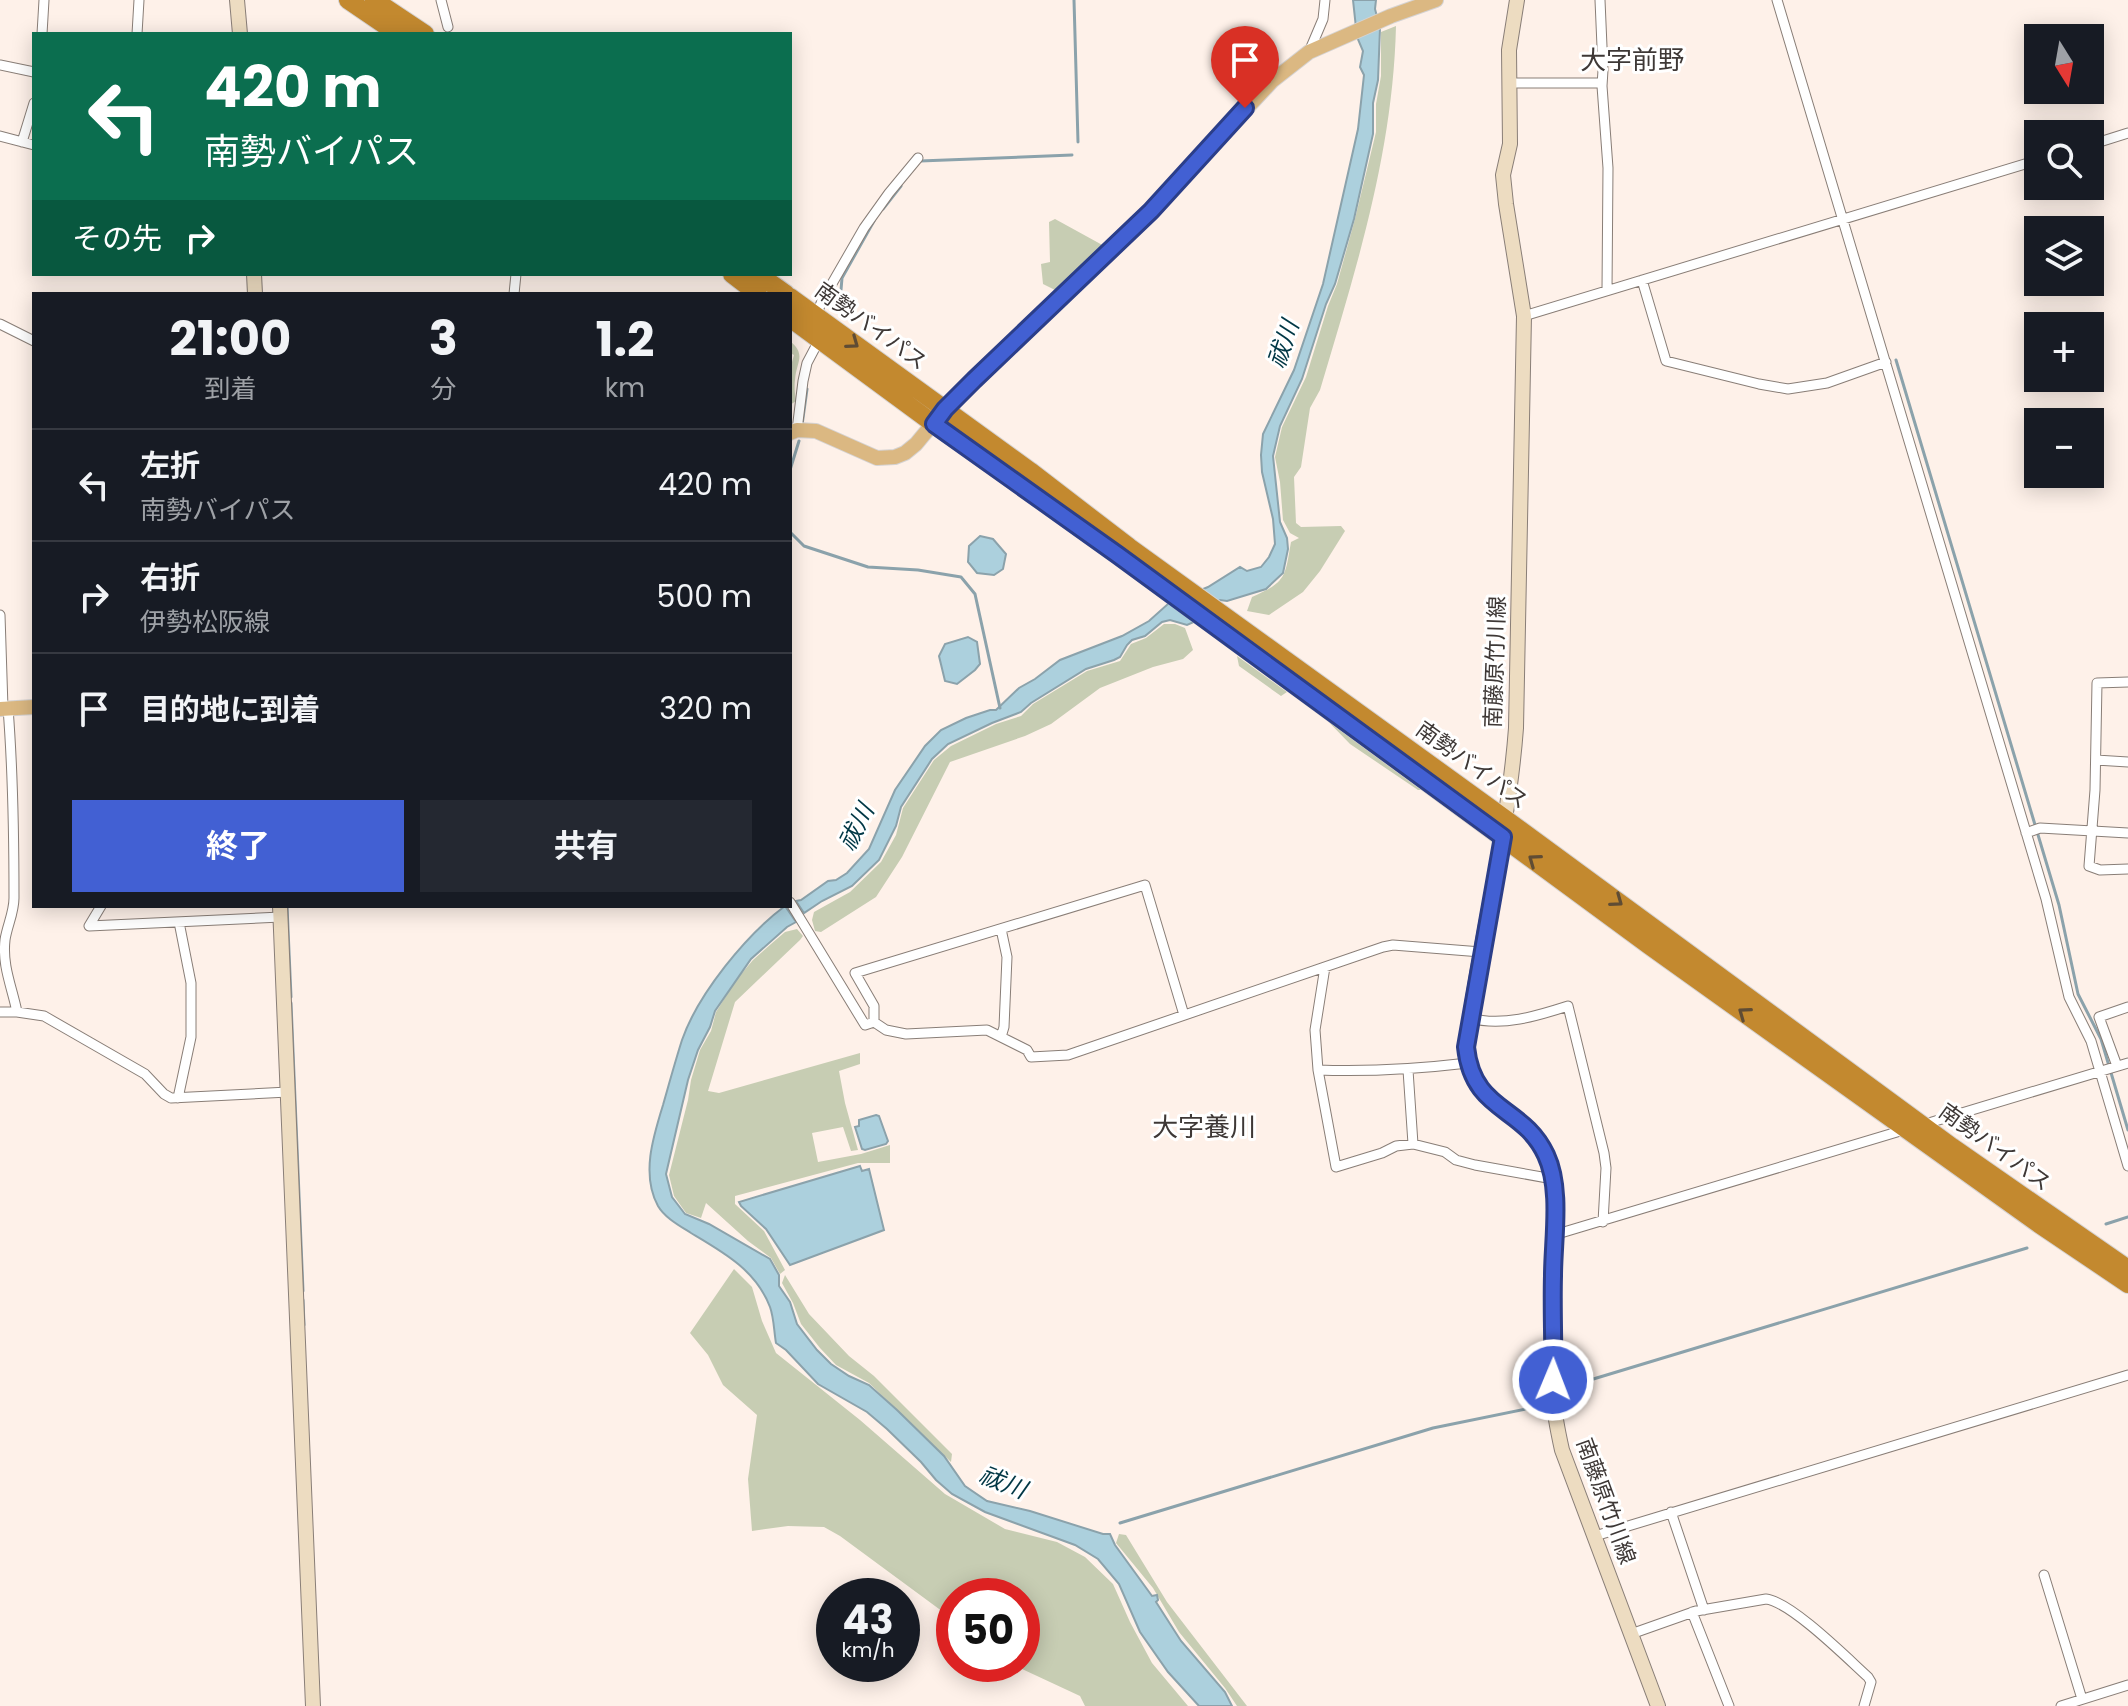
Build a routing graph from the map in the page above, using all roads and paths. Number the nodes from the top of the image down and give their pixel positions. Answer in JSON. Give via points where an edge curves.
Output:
{"nodes":[{"id":1,"x":44,"y":0,"type":"edge"},
{"id":2,"x":139,"y":0,"type":"edge"},
{"id":3,"x":237,"y":0,"type":"edge"},
{"id":4,"x":348,"y":0,"type":"edge"},
{"id":5,"x":374,"y":0,"type":"edge"},
{"id":6,"x":441,"y":0,"type":"edge"},
{"id":7,"x":1325,"y":0,"type":"edge"},
{"id":8,"x":1436,"y":0,"type":"edge"},
{"id":9,"x":1517,"y":0,"type":"edge"},
{"id":10,"x":1600,"y":0,"type":"edge"},
{"id":11,"x":1777,"y":0,"type":"edge"},
{"id":12,"x":448,"y":27,"type":"dead end"},
{"id":13,"x":42,"y":32,"type":"edge"},
{"id":14,"x":137,"y":32,"type":"edge"},
{"id":15,"x":240,"y":32,"type":"edge"},
{"id":16,"x":395,"y":32,"type":"edge"},
{"id":17,"x":422,"y":32,"type":"edge"},
{"id":18,"x":1309,"y":52,"type":"junction"},
{"id":19,"x":0,"y":65,"type":"edge"},
{"id":20,"x":32,"y":72,"type":"edge"},
{"id":21,"x":1509,"y":83,"type":"junction"},
{"id":22,"x":1602,"y":83,"type":"junction"},
{"id":23,"x":32,"y":110,"type":"edge"},
{"id":24,"x":2128,"y":133,"type":"edge"},
{"id":25,"x":0,"y":136,"type":"edge"},
{"id":26,"x":2104,"y":141,"type":"edge"},
{"id":27,"x":22,"y":142,"type":"junction"},
{"id":28,"x":32,"y":144,"type":"edge"},
{"id":29,"x":918,"y":158,"type":"dead end"},
{"id":30,"x":2024,"y":164,"type":"edge"},
{"id":31,"x":1843,"y":219,"type":"junction"},
{"id":32,"x":735,"y":276,"type":"edge"},
{"id":33,"x":761,"y":276,"type":"edge"},
{"id":34,"x":1642,"y":280,"type":"junction"},
{"id":35,"x":1607,"y":290,"type":"junction"},
{"id":36,"x":755,"y":292,"type":"edge"},
{"id":37,"x":783,"y":292,"type":"edge"},
{"id":38,"x":792,"y":299,"type":"edge"},
{"id":39,"x":1524,"y":316,"type":"junction"},
{"id":40,"x":819,"y":318,"type":"junction"},
{"id":41,"x":792,"y":320,"type":"edge"},
{"id":42,"x":0,"y":324,"type":"edge"},
{"id":43,"x":815,"y":337,"type":"junction"},
{"id":44,"x":32,"y":340,"type":"edge"},
{"id":45,"x":1886,"y":362,"type":"junction"},
{"id":46,"x":939,"y":416,"type":"junction"},
{"id":47,"x":793,"y":432,"type":"edge"},
{"id":48,"x":0,"y":615,"type":"edge"},
{"id":49,"x":2128,"y":682,"type":"edge"},
{"id":50,"x":32,"y":707,"type":"edge"},
{"id":51,"x":4,"y":708,"type":"edge"},
{"id":52,"x":2096,"y":760,"type":"junction"},
{"id":53,"x":2128,"y":762,"type":"edge"},
{"id":54,"x":12,"y":780,"type":"junction"},
{"id":55,"x":0,"y":781,"type":"edge"},
{"id":56,"x":1503,"y":827,"type":"junction"},
{"id":57,"x":2091,"y":830,"type":"junction"},
{"id":58,"x":2033,"y":831,"type":"junction"},
{"id":59,"x":2128,"y":833,"type":"edge"},
{"id":60,"x":2128,"y":869,"type":"edge"},
{"id":61,"x":792,"y":905,"type":"edge"},
{"id":62,"x":100,"y":908,"type":"edge"},
{"id":63,"x":280,"y":912,"type":"edge"},
{"id":64,"x":179,"y":922,"type":"junction"},
{"id":65,"x":1001,"y":929,"type":"junction"},
{"id":66,"x":3,"y":939,"type":"edge"},
{"id":67,"x":1481,"y":952,"type":"junction"},
{"id":68,"x":1325,"y":967,"type":"junction"},
{"id":69,"x":2128,"y":1007,"type":"edge"},
{"id":70,"x":0,"y":1012,"type":"edge"},
{"id":71,"x":17,"y":1012,"type":"junction"},
{"id":72,"x":1184,"y":1015,"type":"junction"},
{"id":73,"x":1470,"y":1018,"type":"junction"},
{"id":74,"x":874,"y":1022,"type":"junction"},
{"id":75,"x":1001,"y":1037,"type":"junction"},
{"id":76,"x":1468,"y":1063,"type":"junction"},
{"id":77,"x":2128,"y":1063,"type":"edge"},
{"id":78,"x":2108,"y":1069,"type":"junction"},
{"id":79,"x":1318,"y":1070,"type":"junction"},
{"id":80,"x":1408,"y":1070,"type":"junction"},
{"id":81,"x":288,"y":1092,"type":"junction"},
{"id":82,"x":178,"y":1098,"type":"junction"},
{"id":83,"x":1932,"y":1122,"type":"dead end"},
{"id":84,"x":1897,"y":1132,"type":"dead end"},
{"id":85,"x":1413,"y":1144,"type":"junction"},
{"id":86,"x":2128,"y":1166,"type":"edge"},
{"id":87,"x":1553,"y":1179,"type":"junction"},
{"id":88,"x":1603,"y":1222,"type":"junction"},
{"id":89,"x":1554,"y":1235,"type":"junction"},
{"id":90,"x":2128,"y":1269,"type":"edge"},
{"id":91,"x":2128,"y":1284,"type":"edge"},
{"id":92,"x":2128,"y":1375,"type":"edge"},
{"id":93,"x":1671,"y":1512,"type":"junction"},
{"id":94,"x":1595,"y":1536,"type":"junction"},
{"id":95,"x":2044,"y":1575,"type":"dead end"},
{"id":96,"x":1704,"y":1610,"type":"junction"},
{"id":97,"x":1692,"y":1612,"type":"junction"},
{"id":98,"x":1631,"y":1634,"type":"junction"},
{"id":99,"x":2128,"y":1685,"type":"edge"},
{"id":100,"x":2082,"y":1699,"type":"junction"},
{"id":101,"x":313,"y":1706,"type":"edge"},
{"id":102,"x":1658,"y":1706,"type":"edge"},
{"id":103,"x":1729,"y":1706,"type":"edge"},
{"id":104,"x":1864,"y":1706,"type":"edge"},
{"id":105,"x":2061,"y":1706,"type":"edge"}],
"edges":[{"from":1,"to":13,"type":"street"},
{"from":2,"to":14,"type":"street"},
{"from":3,"to":15,"type":"main road"},
{"from":4,"to":16,"type":"highway"},
{"from":5,"to":17,"type":"highway"},
{"from":6,"to":12,"type":"street"},
{"from":7,"to":18,"type":"street"},
{"from":8,"to":18,"type":"main road"},
{"from":9,"to":21,"type":"main road","name":"南藤原竹川線"},
{"from":10,"to":22,"type":"street"},
{"from":11,"to":31,"type":"street"},
{"from":18,"to":46,"type":"main road","via":[[1272,81],[1151,211]]},
{"from":19,"to":20,"type":"street"},
{"from":21,"to":22,"type":"street"},
{"from":21,"to":39,"type":"main road","name":"南藤原竹川線","via":[[1510,144],[1503,184]]},
{"from":22,"to":35,"type":"street"},
{"from":23,"to":27,"type":"street"},
{"from":24,"to":26,"type":"street"},
{"from":25,"to":27,"type":"street"},
{"from":27,"to":28,"type":"street"},
{"from":29,"to":40,"type":"street","via":[[864,228],[822,301]]},
{"from":30,"to":31,"type":"street"},
{"from":31,"to":34,"type":"street"},
{"from":31,"to":45,"type":"street"},
{"from":32,"to":36,"type":"highway"},
{"from":33,"to":37,"type":"highway","name":"南勢バイパス"},
{"from":34,"to":35,"type":"street"},
{"from":34,"to":45,"type":"street","via":[[1666,361],[1788,389],[1827,383]]},
{"from":35,"to":39,"type":"street"},
{"from":38,"to":40,"type":"highway","name":"南勢バイパス"},
{"from":39,"to":56,"type":"main road","name":"南藤原竹川線","via":[[1516,728]]},
{"from":40,"to":46,"type":"highway","name":"南勢バイパス","one_way":true},
{"from":41,"to":43,"type":"highway","name":"南勢バイパス"},
{"from":42,"to":44,"type":"street"},
{"from":43,"to":46,"type":"highway","name":"南勢バイパス"},
{"from":43,"to":47,"type":"street"},
{"from":45,"to":58,"type":"street"},
{"from":46,"to":47,"type":"main road","via":[[909,450],[886,459],[816,431]]},
{"from":46,"to":56,"type":"highway","name":"南勢バイパス"},
{"from":48,"to":51,"type":"street"},
{"from":49,"to":52,"type":"street","via":[[2097,683]]},
{"from":50,"to":51,"type":"main road"},
{"from":51,"to":54,"type":"street"},
{"from":52,"to":53,"type":"street"},
{"from":52,"to":57,"type":"street"},
{"from":54,"to":55,"type":"street"},
{"from":54,"to":66,"type":"street","via":[[14,907]]},
{"from":56,"to":67,"type":"main road","name":"南藤原竹川線"},
{"from":56,"to":90,"type":"highway","name":"南勢バイパス","one_way":true},
{"from":91,"to":56,"type":"highway","name":"南勢バイパス","one_way":true,"via":[[1650,946]]},
{"from":57,"to":58,"type":"street"},
{"from":57,"to":59,"type":"street"},
{"from":57,"to":60,"type":"street","via":[[2089,866]]},
{"from":58,"to":78,"type":"street","via":[[2069,997]]},
{"from":61,"to":74,"type":"street","via":[[865,1025]]},
{"from":62,"to":64,"type":"street","via":[[89,926]]},
{"from":63,"to":64,"type":"street"},
{"from":63,"to":81,"type":"main road"},
{"from":64,"to":82,"type":"street","via":[[191,983],[191,1037]]},
{"from":65,"to":72,"type":"street","via":[[1145,885]]},
{"from":65,"to":74,"type":"street","via":[[855,973],[874,1006]]},
{"from":65,"to":75,"type":"street","via":[[1007,957]]},
{"from":66,"to":71,"type":"street"},
{"from":67,"to":68,"type":"street","via":[[1393,945]]},
{"from":67,"to":73,"type":"main road","name":"南藤原竹川線"},
{"from":68,"to":72,"type":"street"},
{"from":68,"to":79,"type":"street","via":[[1315,1030]]},
{"from":69,"to":78,"type":"street","via":[[2099,1017]]},
{"from":70,"to":71,"type":"street"},
{"from":71,"to":82,"type":"street","via":[[44,1016]]},
{"from":72,"to":75,"type":"street","via":[[1055,1057],[1031,1057]]},
{"from":73,"to":76,"type":"main road","name":"南藤原竹川線"},
{"from":73,"to":88,"type":"street","via":[[1506,1021],[1568,1006],[1604,1153]]},
{"from":74,"to":75,"type":"street","via":[[906,1034],[987,1030]]},
{"from":76,"to":80,"type":"street"},
{"from":76,"to":87,"type":"main road","name":"南藤原竹川線","via":[[1487,1098],[1540,1143]]},
{"from":77,"to":78,"type":"street"},
{"from":78,"to":83,"type":"street"},
{"from":78,"to":86,"type":"street"},
{"from":79,"to":80,"type":"street"},
{"from":79,"to":85,"type":"street","via":[[1336,1167]]},
{"from":80,"to":85,"type":"street"},
{"from":81,"to":82,"type":"street"},
{"from":81,"to":101,"type":"main road"},
{"from":84,"to":88,"type":"street"},
{"from":85,"to":87,"type":"street","via":[[1475,1165]]},
{"from":87,"to":89,"type":"main road","name":"南藤原竹川線"},
{"from":88,"to":89,"type":"street"},
{"from":89,"to":94,"type":"main road","name":"南藤原竹川線","via":[[1554,1403],[1562,1450]]},
{"from":92,"to":93,"type":"street"},
{"from":93,"to":94,"type":"street"},
{"from":93,"to":96,"type":"street"},
{"from":94,"to":98,"type":"main road","name":"南藤原竹川線"},
{"from":95,"to":100,"type":"street"},
{"from":96,"to":97,"type":"street"},
{"from":96,"to":104,"type":"street","via":[[1776,1600],[1868,1677]]},
{"from":97,"to":98,"type":"street"},
{"from":97,"to":103,"type":"street"},
{"from":98,"to":102,"type":"main road","name":"南藤原竹川線"},
{"from":99,"to":100,"type":"street"},
{"from":100,"to":105,"type":"street"}]}
